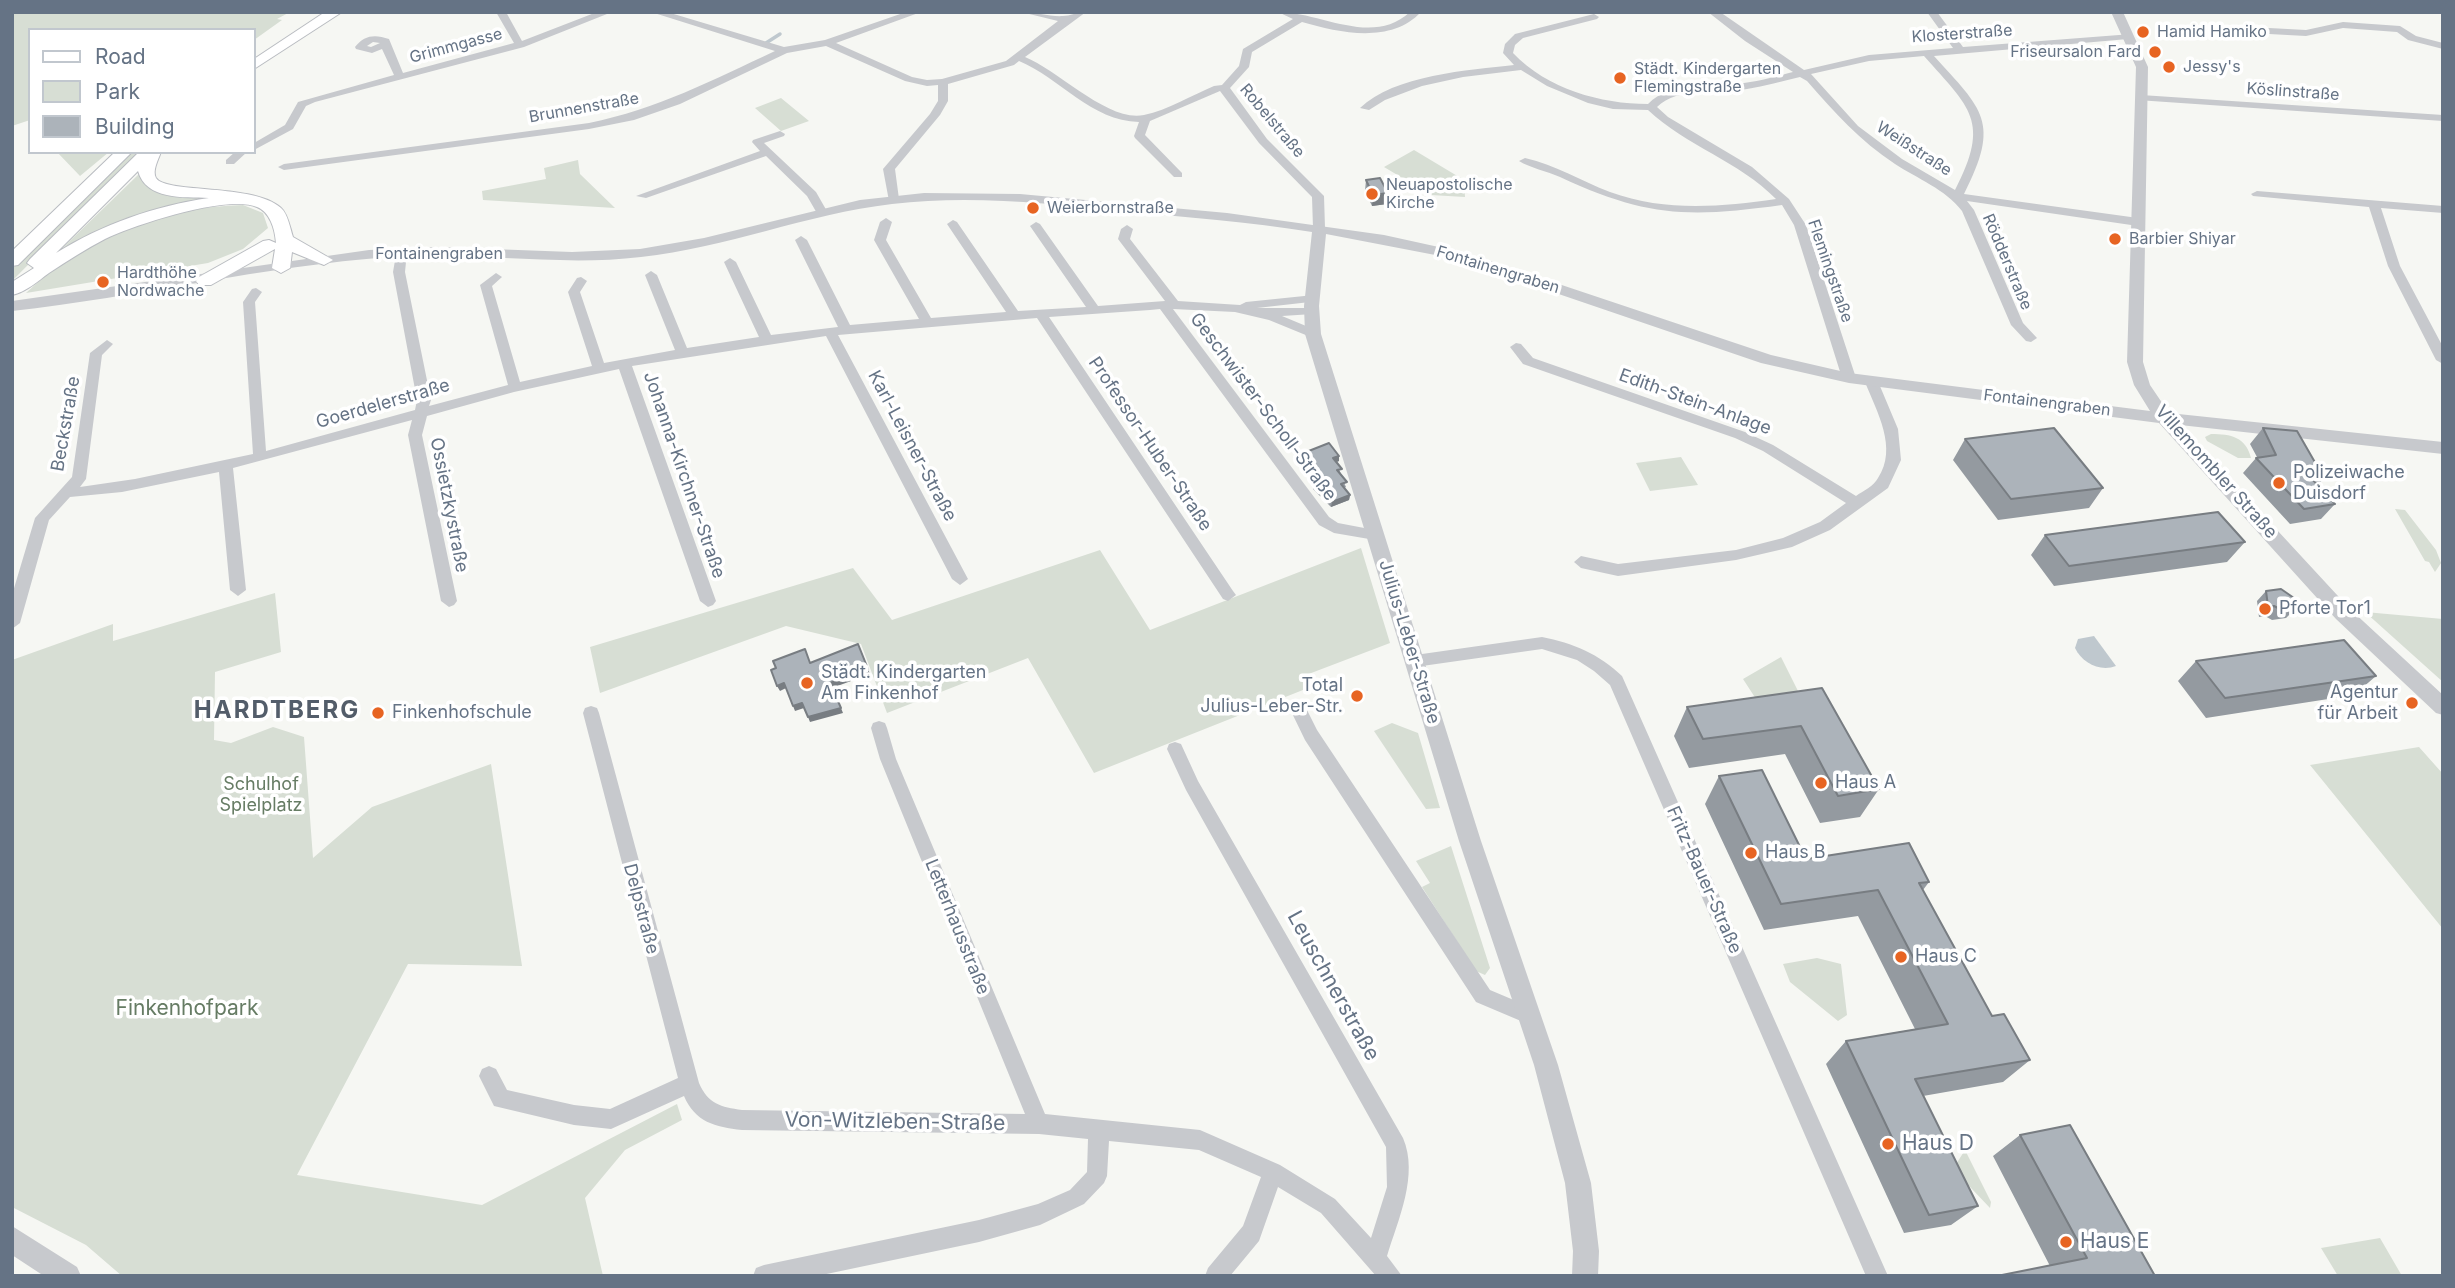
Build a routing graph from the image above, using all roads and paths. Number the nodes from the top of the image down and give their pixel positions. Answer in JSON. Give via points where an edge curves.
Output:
{"nodes":[{"id":1,"x":312,"y":12,"type":"edge"},
{"id":2,"x":335,"y":12,"type":"edge"},
{"id":3,"x":501,"y":12,"type":"edge"},
{"id":4,"x":607,"y":12,"type":"edge"},
{"id":5,"x":656,"y":12,"type":"edge"},
{"id":6,"x":916,"y":12,"type":"edge"},
{"id":7,"x":1026,"y":12,"type":"edge"},
{"id":8,"x":1081,"y":12,"type":"edge"},
{"id":9,"x":1283,"y":12,"type":"edge"},
{"id":10,"x":1416,"y":12,"type":"edge"},
{"id":11,"x":1713,"y":12,"type":"edge"},
{"id":12,"x":1932,"y":12,"type":"edge"},
{"id":13,"x":2117,"y":12,"type":"edge"},
{"id":14,"x":1594,"y":17,"type":"dead end"},
{"id":15,"x":1300,"y":19,"type":"junction"},
{"id":16,"x":1066,"y":20,"type":"junction"},
{"id":17,"x":2269,"y":31,"type":"dead end"},
{"id":18,"x":2128,"y":36,"type":"junction"},
{"id":19,"x":827,"y":43,"type":"junction"},
{"id":20,"x":385,"y":44,"type":"dead end"},
{"id":21,"x":520,"y":45,"type":"junction"},
{"id":22,"x":2443,"y":46,"type":"edge"},
{"id":23,"x":256,"y":48,"type":"edge"},
{"id":24,"x":784,"y":50,"type":"junction"},
{"id":25,"x":1961,"y":52,"type":"junction"},
{"id":26,"x":1927,"y":54,"type":"junction"},
{"id":27,"x":1017,"y":57,"type":"junction"},
{"id":28,"x":256,"y":64,"type":"edge"},
{"id":29,"x":1524,"y":67,"type":"junction"},
{"id":30,"x":1800,"y":72,"type":"junction"},
{"id":31,"x":400,"y":77,"type":"junction"},
{"id":32,"x":943,"y":82,"type":"junction"},
{"id":33,"x":1225,"y":88,"type":"junction"},
{"id":34,"x":2141,"y":98,"type":"junction"},
{"id":35,"x":1651,"y":107,"type":"junction"},
{"id":36,"x":1365,"y":108,"type":"dead end"},
{"id":37,"x":2443,"y":118,"type":"edge"},
{"id":38,"x":1144,"y":119,"type":"junction"},
{"id":39,"x":780,"y":134,"type":"dead end"},
{"id":40,"x":256,"y":146,"type":"edge"},
{"id":41,"x":767,"y":152,"type":"junction"},
{"id":42,"x":122,"y":154,"type":"edge"},
{"id":43,"x":148,"y":154,"type":"edge"},
{"id":44,"x":150,"y":154,"type":"edge"},
{"id":45,"x":240,"y":154,"type":"edge"},
{"id":46,"x":1525,"y":161,"type":"dead end"},
{"id":47,"x":230,"y":162,"type":"dead end"},
{"id":48,"x":284,"y":167,"type":"dead end"},
{"id":49,"x":1178,"y":175,"type":"dead end"},
{"id":50,"x":2257,"y":194,"type":"dead end"},
{"id":51,"x":642,"y":196,"type":"dead end"},
{"id":52,"x":1957,"y":196,"type":"junction"},
{"id":53,"x":245,"y":199,"type":"junction"},
{"id":54,"x":892,"y":200,"type":"junction"},
{"id":55,"x":1785,"y":201,"type":"junction"},
{"id":56,"x":2373,"y":203,"type":"junction"},
{"id":57,"x":2443,"y":210,"type":"edge"},
{"id":58,"x":822,"y":213,"type":"junction"},
{"id":59,"x":886,"y":222,"type":"dead end"},
{"id":60,"x":2138,"y":222,"type":"junction"},
{"id":61,"x":1277,"y":223,"type":"junction"},
{"id":62,"x":953,"y":224,"type":"dead end"},
{"id":63,"x":1036,"y":226,"type":"dead end"},
{"id":64,"x":1319,"y":228,"type":"junction"},
{"id":65,"x":1127,"y":229,"type":"dead end"},
{"id":66,"x":1366,"y":236,"type":"junction"},
{"id":67,"x":278,"y":237,"type":"junction"},
{"id":68,"x":1306,"y":238,"type":"junction"},
{"id":69,"x":802,"y":240,"type":"dead end"},
{"id":70,"x":401,"y":252,"type":"junction"},
{"id":71,"x":324,"y":260,"type":"junction"},
{"id":72,"x":12,"y":261,"type":"edge"},
{"id":73,"x":730,"y":262,"type":"dead end"},
{"id":74,"x":1316,"y":266,"type":"junction"},
{"id":75,"x":272,"y":269,"type":"junction"},
{"id":76,"x":651,"y":275,"type":"dead end"},
{"id":77,"x":496,"y":276,"type":"dead end"},
{"id":78,"x":205,"y":281,"type":"junction"},
{"id":79,"x":581,"y":281,"type":"dead end"},
{"id":80,"x":12,"y":289,"type":"edge"},
{"id":81,"x":256,"y":292,"type":"dead end"},
{"id":82,"x":1310,"y":305,"type":"junction"},
{"id":83,"x":12,"y":306,"type":"edge"},
{"id":84,"x":1169,"y":306,"type":"junction"},
{"id":85,"x":1229,"y":307,"type":"junction"},
{"id":86,"x":1095,"y":310,"type":"junction"},
{"id":87,"x":1261,"y":313,"type":"junction"},
{"id":88,"x":1041,"y":314,"type":"junction"},
{"id":89,"x":1014,"y":315,"type":"junction"},
{"id":90,"x":927,"y":322,"type":"junction"},
{"id":91,"x":846,"y":330,"type":"junction"},
{"id":92,"x":831,"y":332,"type":"junction"},
{"id":93,"x":1313,"y":334,"type":"junction"},
{"id":94,"x":2031,"y":338,"type":"dead end"},
{"id":95,"x":767,"y":340,"type":"junction"},
{"id":96,"x":107,"y":344,"type":"dead end"},
{"id":97,"x":1516,"y":347,"type":"dead end"},
{"id":98,"x":683,"y":353,"type":"junction"},
{"id":99,"x":2443,"y":360,"type":"edge"},
{"id":100,"x":624,"y":363,"type":"junction"},
{"id":101,"x":599,"y":368,"type":"junction"},
{"id":102,"x":1849,"y":378,"type":"junction"},
{"id":103,"x":1872,"y":382,"type":"junction"},
{"id":104,"x":515,"y":388,"type":"junction"},
{"id":105,"x":422,"y":413,"type":"junction"},
{"id":106,"x":2164,"y":418,"type":"junction"},
{"id":107,"x":2443,"y":448,"type":"edge"},
{"id":108,"x":260,"y":458,"type":"junction"},
{"id":109,"x":226,"y":466,"type":"junction"},
{"id":110,"x":68,"y":492,"type":"junction"},
{"id":111,"x":1857,"y":503,"type":"junction"},
{"id":112,"x":1375,"y":535,"type":"junction"},
{"id":113,"x":1581,"y":562,"type":"dead end"},
{"id":114,"x":960,"y":579,"type":"dead end"},
{"id":115,"x":238,"y":590,"type":"dead end"},
{"id":116,"x":1228,"y":595,"type":"dead end"},
{"id":117,"x":449,"y":601,"type":"dead end"},
{"id":118,"x":708,"y":601,"type":"dead end"},
{"id":119,"x":12,"y":623,"type":"edge"},
{"id":120,"x":1415,"y":661,"type":"junction"},
{"id":121,"x":1297,"y":707,"type":"dead end"},
{"id":122,"x":2443,"y":707,"type":"edge"},
{"id":123,"x":591,"y":713,"type":"dead end"},
{"id":124,"x":879,"y":729,"type":"dead end"},
{"id":125,"x":1175,"y":749,"type":"dead end"},
{"id":126,"x":1528,"y":1016,"type":"junction"},
{"id":127,"x":489,"y":1076,"type":"dead end"},
{"id":128,"x":689,"y":1083,"type":"junction"},
{"id":129,"x":696,"y":1103,"type":"joint"},
{"id":130,"x":1038,"y":1124,"type":"junction"},
{"id":131,"x":1100,"y":1129,"type":"junction"},
{"id":132,"x":1273,"y":1172,"type":"junction"},
{"id":133,"x":16,"y":1241,"type":"edge"},
{"id":134,"x":1376,"y":1257,"type":"junction"},
{"id":135,"x":68,"y":1276,"type":"edge"},
{"id":136,"x":764,"y":1276,"type":"edge"},
{"id":137,"x":1216,"y":1276,"type":"edge"},
{"id":138,"x":1391,"y":1276,"type":"edge"},
{"id":139,"x":1585,"y":1276,"type":"edge"},
{"id":140,"x":1877,"y":1276,"type":"edge"}],
"edges":[{"from":1,"to":23,"type":"main road"},
{"from":2,"to":28,"type":"main road"},
{"from":3,"to":21,"type":"street","name":"Grimmgasse"},
{"from":4,"to":21,"type":"street","name":"Grimmgasse"},
{"from":5,"to":24,"type":"street"},
{"from":6,"to":19,"type":"street","name":"Brunnenstraße"},
{"from":7,"to":16,"type":"street"},
{"from":8,"to":16,"type":"street"},
{"from":9,"to":15,"type":"street"},
{"from":10,"to":15,"type":"street","via":[[1405,22],[1371,29],[1340,29]]},
{"from":11,"to":30,"type":"street","name":"Weißstraße"},
{"from":12,"to":25,"type":"street"},
{"from":13,"to":18,"type":"street","name":"Villemombler Straße"},
{"from":14,"to":29,"type":"street","via":[[1515,39],[1508,53]]},
{"from":15,"to":33,"type":"street","name":"Robelstraße","via":[[1247,51],[1244,67]]},
{"from":16,"to":27,"type":"street"},
{"from":17,"to":22,"type":"street","via":[[2306,33],[2343,25],[2384,28],[2395,37]]},
{"from":18,"to":25,"type":"street","name":"Klosterstraße"},
{"from":18,"to":34,"type":"street","name":"Villemombler Straße","via":[[2141,67]]},
{"from":19,"to":24,"type":"street","name":"Brunnenstraße"},
{"from":19,"to":32,"type":"street","via":[[909,79]]},
{"from":20,"to":31,"type":"street","name":"Grimmgasse"},
{"from":21,"to":31,"type":"street","name":"Grimmgasse"},
{"from":24,"to":48,"type":"street","name":"Brunnenstraße","via":[[676,102],[630,118]]},
{"from":25,"to":26,"type":"street","name":"Klosterstraße"},
{"from":26,"to":30,"type":"street","name":"Klosterstraße","via":[[1869,58]]},
{"from":26,"to":52,"type":"street","via":[[1980,120],[1983,138]]},
{"from":27,"to":32,"type":"street","via":[[1000,67]]},
{"from":27,"to":38,"type":"street","via":[[1114,113]]},
{"from":29,"to":35,"type":"street","via":[[1592,102]]},
{"from":29,"to":36,"type":"street","via":[[1430,81],[1376,99]]},
{"from":30,"to":35,"type":"street","via":[[1745,86],[1677,92]]},
{"from":30,"to":52,"type":"street","name":"Weißstraße","via":[[1854,128]]},
{"from":31,"to":40,"type":"street","name":"Grimmgasse","via":[[302,104],[289,127]]},
{"from":32,"to":54,"type":"street","via":[[943,101],[889,169]]},
{"from":33,"to":38,"type":"street"},
{"from":33,"to":64,"type":"street","name":"Robelstraße","via":[[1263,141],[1318,196]]},
{"from":34,"to":37,"type":"street","name":"Köslinstraße"},
{"from":34,"to":60,"type":"street","name":"Villemombler Straße"},
{"from":35,"to":55,"type":"street","name":"Flemingstraße","via":[[1748,169]]},
{"from":38,"to":49,"type":"street","via":[[1139,136]]},
{"from":39,"to":41,"type":"street","via":[[757,142]]},
{"from":41,"to":51,"type":"street"},
{"from":41,"to":58,"type":"street","via":[[812,194]]},
{"from":42,"to":72,"type":"main road"},
{"from":43,"to":80,"type":"main road"},
{"from":44,"to":53,"type":"main road","via":[[146,171],[149,181],[158,187]]},
{"from":45,"to":47,"type":"street"},
{"from":46,"to":55,"type":"street","via":[[1543,164],[1612,196],[1667,209],[1694,212]]},
{"from":50,"to":56,"type":"street"},
{"from":52,"to":60,"type":"street","name":"Weißstraße"},
{"from":52,"to":94,"type":"street","name":"Rödderstraße","via":[[1968,210],[2017,325]]},
{"from":53,"to":67,"type":"main road","via":[[276,212]]},
{"from":53,"to":80,"type":"main road","via":[[156,213],[118,227],[82,244]]},
{"from":54,"to":58,"type":"street","name":"Fontainengraben"},
{"from":54,"to":61,"type":"street","name":"Fontainengraben","via":[[1002,196]]},
{"from":55,"to":102,"type":"street","name":"Flemingstraße","via":[[1800,225]]},
{"from":56,"to":57,"type":"street"},
{"from":56,"to":99,"type":"street","via":[[2394,266]]},
{"from":58,"to":70,"type":"street","name":"Fontainengraben","via":[[643,253],[583,257]]},
{"from":59,"to":90,"type":"street","via":[[880,240]]},
{"from":60,"to":106,"type":"street","name":"Villemombler Straße","via":[[2136,374]]},
{"from":61,"to":64,"type":"street","name":"Fontainengraben"},
{"from":61,"to":68,"type":"street"},
{"from":62,"to":89,"type":"street"},
{"from":63,"to":86,"type":"street"},
{"from":64,"to":66,"type":"street","name":"Fontainengraben"},
{"from":64,"to":68,"type":"street"},
{"from":64,"to":74,"type":"street","name":"Julius-Leber-Straße"},
{"from":65,"to":84,"type":"street","via":[[1124,239]]},
{"from":66,"to":74,"type":"street","via":[[1331,249]]},
{"from":66,"to":102,"type":"street","name":"Fontainengraben","via":[[1461,256],[1767,359]]},
{"from":67,"to":71,"type":"main road"},
{"from":67,"to":75,"type":"main road"},
{"from":67,"to":78,"type":"main road"},
{"from":68,"to":74,"type":"street"},
{"from":69,"to":91,"type":"street"},
{"from":70,"to":71,"type":"street","name":"Fontainengraben"},
{"from":70,"to":105,"type":"street","name":"Ossietzkystraße","via":[[399,272],[424,400]]},
{"from":71,"to":75,"type":"street","name":"Fontainengraben"},
{"from":73,"to":95,"type":"street"},
{"from":74,"to":82,"type":"street","name":"Julius-Leber-Straße"},
{"from":75,"to":78,"type":"street","name":"Fontainengraben"},
{"from":76,"to":98,"type":"street"},
{"from":77,"to":104,"type":"street","via":[[486,285]]},
{"from":78,"to":83,"type":"street","name":"Fontainengraben"},
{"from":79,"to":101,"type":"street","via":[[574,292]]},
{"from":81,"to":108,"type":"street","via":[[249,302]]},
{"from":82,"to":85,"type":"street","name":"Goerdelerstraße"},
{"from":82,"to":87,"type":"street","name":"Goerdelerstraße"},
{"from":82,"to":93,"type":"street","name":"Julius-Leber-Straße"},
{"from":84,"to":85,"type":"street","name":"Goerdelerstraße"},
{"from":84,"to":86,"type":"street","name":"Goerdelerstraße"},
{"from":84,"to":112,"type":"street","name":"Geschwister-Scholl-Straße","via":[[1324,521],[1334,528]]},
{"from":85,"to":87,"type":"street","name":"Goerdelerstraße"},
{"from":86,"to":88,"type":"street","name":"Goerdelerstraße"},
{"from":87,"to":93,"type":"street","name":"Goerdelerstraße"},
{"from":88,"to":89,"type":"street","name":"Goerdelerstraße"},
{"from":88,"to":116,"type":"street","name":"Professor-Huber-Straße"},
{"from":89,"to":90,"type":"street","name":"Goerdelerstraße"},
{"from":90,"to":91,"type":"street","name":"Goerdelerstraße"},
{"from":91,"to":92,"type":"street","name":"Goerdelerstraße"},
{"from":92,"to":95,"type":"street","name":"Goerdelerstraße"},
{"from":92,"to":114,"type":"street","name":"Karl-Leisner-Straße"},
{"from":93,"to":112,"type":"street","name":"Julius-Leber-Straße"},
{"from":95,"to":98,"type":"street","name":"Goerdelerstraße"},
{"from":96,"to":110,"type":"street","name":"Beckstraße","via":[[96,353],[79,479]]},
{"from":97,"to":111,"type":"street","name":"Edith-Stein-Anlage","via":[[1528,361],[1740,435]]},
{"from":98,"to":100,"type":"street","name":"Goerdelerstraße"},
{"from":100,"to":101,"type":"street","name":"Goerdelerstraße"},
{"from":100,"to":118,"type":"street","name":"Johanna-Kirchner-Straße"},
{"from":101,"to":104,"type":"street","name":"Goerdelerstraße"},
{"from":102,"to":103,"type":"street","name":"Fontainengraben"},
{"from":103,"to":106,"type":"street","name":"Fontainengraben"},
{"from":103,"to":111,"type":"street","via":[[1891,429],[1894,460],[1883,484]]},
{"from":104,"to":105,"type":"street","name":"Goerdelerstraße"},
{"from":105,"to":108,"type":"street","name":"Goerdelerstraße"},
{"from":105,"to":117,"type":"street","name":"Ossietzkystraße","via":[[415,435]]},
{"from":106,"to":107,"type":"street","name":"Fontainengraben"},
{"from":106,"to":122,"type":"street","name":"Villemombler Straße","via":[[2343,614]]},
{"from":108,"to":109,"type":"street","name":"Goerdelerstraße"},
{"from":109,"to":110,"type":"street","name":"Goerdelerstraße","via":[[94,492]]},
{"from":109,"to":115,"type":"street"},
{"from":110,"to":119,"type":"street","name":"Beckstraße","via":[[42,518]]},
{"from":111,"to":113,"type":"street","via":[[1825,526],[1759,552],[1618,570]]},
{"from":112,"to":120,"type":"street","name":"Julius-Leber-Straße"},
{"from":120,"to":126,"type":"street","name":"Julius-Leber-Straße"},
{"from":120,"to":140,"type":"street","name":"Fritz-Bauer-Straße","via":[[1542,643],[1592,659],[1616,681]]},
{"from":121,"to":126,"type":"street","via":[[1483,996]]},
{"from":123,"to":128,"type":"street","name":"Delpstraße"},
{"from":124,"to":130,"type":"street","name":"Letterhausstraße"},
{"from":125,"to":134,"type":"street","name":"Leuschnerstraße","via":[[1396,1145],[1397,1187]]},
{"from":126,"to":139,"type":"street","name":"Julius-Leber-Straße","via":[[1578,1183]]},
{"from":127,"to":128,"type":"street","via":[[501,1099],[611,1119]]},
{"from":128,"to":129,"type":"street","name":"Delpstraße"},
{"from":129,"to":130,"type":"street","name":"Von-Witzleben-Straße","via":[[712,1116],[742,1120]]},
{"from":130,"to":131,"type":"street","name":"Von-Witzleben-Straße"},
{"from":131,"to":132,"type":"street","name":"Von-Witzleben-Straße","via":[[1200,1140]]},
{"from":131,"to":136,"type":"street","via":[[1097,1176],[1077,1197],[1040,1214]]},
{"from":132,"to":134,"type":"street","name":"Von-Witzleben-Straße","via":[[1328,1206]]},
{"from":132,"to":137,"type":"street","via":[[1251,1233]]},
{"from":133,"to":135,"type":"street"},
{"from":134,"to":138,"type":"street","name":"Von-Witzleben-Straße"}]}
